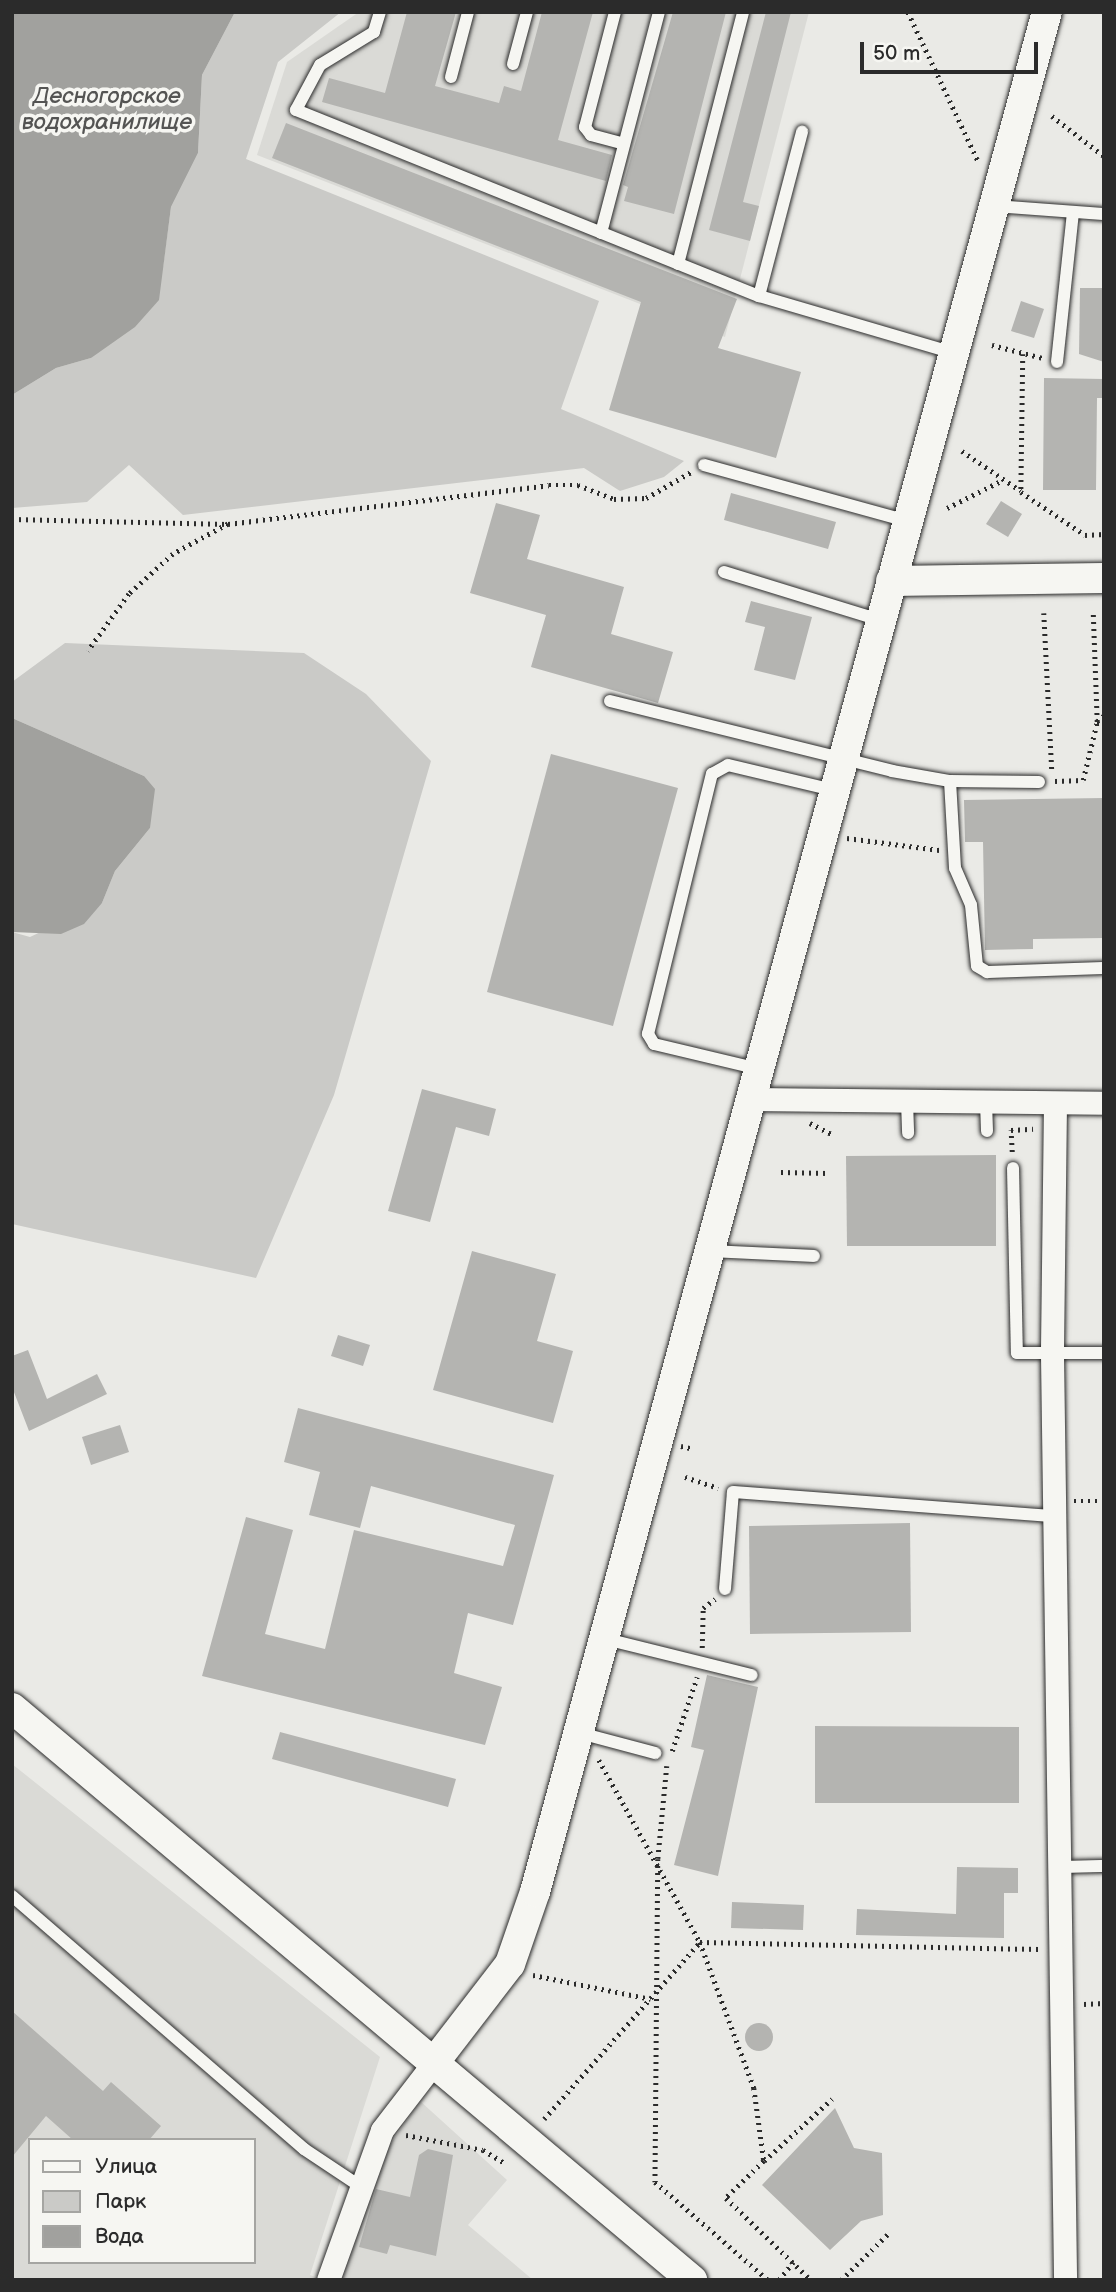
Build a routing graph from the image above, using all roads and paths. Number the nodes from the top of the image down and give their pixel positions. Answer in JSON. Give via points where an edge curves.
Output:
{"nodes":[{"id":1,"x":380,"y":12,"type":"edge"},
{"id":2,"x":468,"y":12,"type":"edge"},
{"id":3,"x":527,"y":12,"type":"edge"},
{"id":4,"x":615,"y":12,"type":"edge"},
{"id":5,"x":659,"y":12,"type":"edge"},
{"id":6,"x":743,"y":12,"type":"edge"},
{"id":7,"x":908,"y":12,"type":"edge"},
{"id":8,"x":1046,"y":12,"type":"edge"},
{"id":9,"x":513,"y":64,"type":"dead end"},
{"id":10,"x":451,"y":77,"type":"dead end"},
{"id":11,"x":1052,"y":116,"type":"dead end"},
{"id":12,"x":802,"y":132,"type":"dead end"},
{"id":13,"x":624,"y":144,"type":"junction"},
{"id":14,"x":1104,"y":156,"type":"edge"},
{"id":15,"x":989,"y":167,"type":"dead end"},
{"id":16,"x":994,"y":205,"type":"junction"},
{"id":17,"x":1073,"y":213,"type":"junction"},
{"id":18,"x":1104,"y":214,"type":"edge"},
{"id":19,"x":601,"y":233,"type":"junction"},
{"id":20,"x":678,"y":264,"type":"junction"},
{"id":21,"x":759,"y":296,"type":"junction"},
{"id":22,"x":992,"y":345,"type":"dead end"},
{"id":23,"x":954,"y":353,"type":"junction"},
{"id":24,"x":1023,"y":354,"type":"junction"},
{"id":25,"x":1057,"y":362,"type":"joint"},
{"id":26,"x":962,"y":451,"type":"dead end"},
{"id":27,"x":704,"y":464,"type":"joint"},
{"id":28,"x":1003,"y":479,"type":"junction"},
{"id":29,"x":1021,"y":492,"type":"junction"},
{"id":30,"x":947,"y":508,"type":"dead end"},
{"id":31,"x":12,"y":519,"type":"edge"},
{"id":32,"x":908,"y":521,"type":"junction"},
{"id":33,"x":228,"y":524,"type":"junction"},
{"id":34,"x":1104,"y":534,"type":"edge"},
{"id":35,"x":724,"y":572,"type":"dead end"},
{"id":36,"x":1104,"y":578,"type":"edge"},
{"id":37,"x":891,"y":581,"type":"junction"},
{"id":38,"x":1093,"y":611,"type":"dead end"},
{"id":39,"x":1044,"y":614,"type":"dead end"},
{"id":40,"x":880,"y":620,"type":"junction"},
{"id":41,"x":88,"y":652,"type":"dead end"},
{"id":42,"x":610,"y":701,"type":"dead end"},
{"id":43,"x":1104,"y":716,"type":"edge"},
{"id":44,"x":1097,"y":722,"type":"junction"},
{"id":45,"x":1104,"y":722,"type":"edge"},
{"id":46,"x":842,"y":759,"type":"junction"},
{"id":47,"x":950,"y":781,"type":"junction"},
{"id":48,"x":1053,"y":781,"type":"junction"},
{"id":49,"x":1039,"y":782,"type":"joint"},
{"id":50,"x":833,"y":790,"type":"junction"},
{"id":51,"x":839,"y":836,"type":"dead end"},
{"id":52,"x":954,"y":852,"type":"junction"},
{"id":53,"x":1104,"y":968,"type":"edge"},
{"id":54,"x":759,"y":1070,"type":"junction"},
{"id":55,"x":751,"y":1099,"type":"junction"},
{"id":56,"x":907,"y":1101,"type":"junction"},
{"id":57,"x":986,"y":1102,"type":"junction"},
{"id":58,"x":1104,"y":1102,"type":"edge"},
{"id":59,"x":1055,"y":1103,"type":"junction"},
{"id":60,"x":798,"y":1117,"type":"dead end"},
{"id":61,"x":1037,"y":1129,"type":"dead end"},
{"id":62,"x":1011,"y":1130,"type":"dead end"},
{"id":63,"x":987,"y":1131,"type":"dead end"},
{"id":64,"x":908,"y":1133,"type":"dead end"},
{"id":65,"x":834,"y":1135,"type":"dead end"},
{"id":66,"x":1013,"y":1168,"type":"dead end"},
{"id":67,"x":781,"y":1172,"type":"dead end"},
{"id":68,"x":827,"y":1172,"type":"dead end"},
{"id":69,"x":710,"y":1251,"type":"junction"},
{"id":70,"x":814,"y":1256,"type":"dead end"},
{"id":71,"x":1104,"y":1353,"type":"edge"},
{"id":72,"x":1052,"y":1355,"type":"junction"},
{"id":73,"x":685,"y":1477,"type":"dead end"},
{"id":74,"x":733,"y":1492,"type":"junction"},
{"id":75,"x":1073,"y":1501,"type":"dead end"},
{"id":76,"x":1104,"y":1501,"type":"edge"},
{"id":77,"x":1055,"y":1516,"type":"junction"},
{"id":78,"x":725,"y":1589,"type":"joint"},
{"id":79,"x":606,"y":1639,"type":"junction"},
{"id":80,"x":702,"y":1663,"type":"junction"},
{"id":81,"x":752,"y":1675,"type":"dead end"},
{"id":82,"x":12,"y":1708,"type":"edge"},
{"id":83,"x":586,"y":1745,"type":"junction"},
{"id":84,"x":655,"y":1753,"type":"dead end"},
{"id":85,"x":658,"y":1859,"type":"junction"},
{"id":86,"x":1104,"y":1866,"type":"edge"},
{"id":87,"x":1059,"y":1867,"type":"junction"},
{"id":88,"x":12,"y":1896,"type":"edge"},
{"id":89,"x":699,"y":1942,"type":"junction"},
{"id":90,"x":1060,"y":1950,"type":"junction"},
{"id":91,"x":532,"y":1974,"type":"dead end"},
{"id":92,"x":660,"y":1990,"type":"junction"},
{"id":93,"x":651,"y":1999,"type":"junction"},
{"id":94,"x":436,"y":2060,"type":"junction"},
{"id":95,"x":832,"y":2099,"type":"dead end"},
{"id":96,"x":544,"y":2119,"type":"dead end"},
{"id":97,"x":382,"y":2130,"type":"junction"},
{"id":98,"x":764,"y":2161,"type":"junction"},
{"id":99,"x":505,"y":2162,"type":"dead end"},
{"id":100,"x":358,"y":2185,"type":"junction"},
{"id":101,"x":889,"y":2233,"type":"dead end"},
{"id":102,"x":793,"y":2262,"type":"junction"},
{"id":103,"x":328,"y":2280,"type":"edge"},
{"id":104,"x":692,"y":2280,"type":"edge"},
{"id":105,"x":768,"y":2280,"type":"edge"},
{"id":106,"x":779,"y":2280,"type":"edge"},
{"id":107,"x":811,"y":2280,"type":"edge"},
{"id":108,"x":841,"y":2280,"type":"edge"},
{"id":109,"x":1065,"y":2280,"type":"edge"}],
"edges":[{"from":1,"to":19,"type":"lane","via":[[374,32],[320,65],[296,110]]},
{"from":2,"to":10,"type":"lane"},
{"from":3,"to":9,"type":"lane"},
{"from":4,"to":13,"type":"lane","via":[[585,127],[591,135]]},
{"from":5,"to":13,"type":"lane"},
{"from":6,"to":20,"type":"lane"},
{"from":7,"to":15,"type":"path","via":[[979,163]]},
{"from":8,"to":16,"type":"street"},
{"from":11,"to":14,"type":"path"},
{"from":12,"to":21,"type":"lane"},
{"from":13,"to":19,"type":"lane"},
{"from":16,"to":17,"type":"lane"},
{"from":16,"to":23,"type":"street"},
{"from":17,"to":18,"type":"lane"},
{"from":17,"to":25,"type":"lane"},
{"from":19,"to":20,"type":"lane"},
{"from":20,"to":21,"type":"lane"},
{"from":21,"to":23,"type":"lane"},
{"from":22,"to":24,"type":"path"},
{"from":23,"to":32,"type":"street"},
{"from":24,"to":25,"type":"path"},
{"from":24,"to":29,"type":"path"},
{"from":26,"to":28,"type":"path"},
{"from":27,"to":32,"type":"lane"},
{"from":27,"to":33,"type":"path","via":[[646,498],[614,499],[578,485],[549,485]]},
{"from":28,"to":29,"type":"path"},
{"from":28,"to":30,"type":"path"},
{"from":29,"to":34,"type":"path","via":[[1085,534]]},
{"from":31,"to":33,"type":"path"},
{"from":32,"to":37,"type":"street"},
{"from":33,"to":41,"type":"path","via":[[173,554],[129,594]]},
{"from":35,"to":40,"type":"lane"},
{"from":36,"to":37,"type":"street"},
{"from":37,"to":40,"type":"street"},
{"from":38,"to":44,"type":"path"},
{"from":39,"to":48,"type":"path"},
{"from":40,"to":46,"type":"street"},
{"from":42,"to":46,"type":"lane"},
{"from":43,"to":44,"type":"path"},
{"from":44,"to":45,"type":"path"},
{"from":44,"to":48,"type":"path","via":[[1083,780]]},
{"from":46,"to":47,"type":"lane"},
{"from":46,"to":50,"type":"street"},
{"from":47,"to":49,"type":"lane"},
{"from":47,"to":52,"type":"lane"},
{"from":48,"to":49,"type":"path"},
{"from":50,"to":54,"type":"street"},
{"from":50,"to":54,"type":"lane","via":[[728,765],[712,775],[648,1034],[654,1044]]},
{"from":51,"to":52,"type":"path"},
{"from":52,"to":53,"type":"lane","via":[[971,905],[977,967],[986,972]]},
{"from":54,"to":55,"type":"street"},
{"from":55,"to":56,"type":"street"},
{"from":55,"to":69,"type":"street"},
{"from":56,"to":57,"type":"street"},
{"from":56,"to":64,"type":"lane"},
{"from":57,"to":59,"type":"street"},
{"from":57,"to":63,"type":"lane"},
{"from":58,"to":59,"type":"street"},
{"from":59,"to":72,"type":"street"},
{"from":60,"to":65,"type":"path"},
{"from":61,"to":62,"type":"path"},
{"from":66,"to":72,"type":"lane","via":[[1015,1348],[1021,1356]]},
{"from":67,"to":68,"type":"path"},
{"from":69,"to":70,"type":"lane"},
{"from":69,"to":79,"type":"street"},
{"from":71,"to":72,"type":"lane"},
{"from":72,"to":77,"type":"street"},
{"from":73,"to":74,"type":"path"},
{"from":74,"to":77,"type":"lane"},
{"from":74,"to":78,"type":"lane"},
{"from":75,"to":76,"type":"path"},
{"from":77,"to":87,"type":"street"},
{"from":78,"to":80,"type":"path","via":[[703,1608]]},
{"from":79,"to":80,"type":"lane"},
{"from":79,"to":83,"type":"street"},
{"from":80,"to":81,"type":"lane"},
{"from":80,"to":85,"type":"path","via":[[666,1770]]},
{"from":82,"to":94,"type":"street"},
{"from":83,"to":84,"type":"lane"},
{"from":83,"to":85,"type":"path"},
{"from":83,"to":94,"type":"street","via":[[510,1964]]},
{"from":85,"to":89,"type":"path"},
{"from":85,"to":92,"type":"path"},
{"from":86,"to":87,"type":"lane"},
{"from":87,"to":90,"type":"street"},
{"from":88,"to":100,"type":"lane","via":[[304,2149]]},
{"from":89,"to":90,"type":"path"},
{"from":89,"to":92,"type":"path"},
{"from":89,"to":98,"type":"path","via":[[754,2088]]},
{"from":90,"to":109,"type":"street"},
{"from":91,"to":93,"type":"path"},
{"from":92,"to":93,"type":"path"},
{"from":92,"to":105,"type":"path","via":[[654,2182]]},
{"from":93,"to":96,"type":"path"},
{"from":94,"to":97,"type":"street"},
{"from":94,"to":104,"type":"street"},
{"from":95,"to":98,"type":"path"},
{"from":97,"to":99,"type":"path","via":[[483,2150]]},
{"from":97,"to":100,"type":"street"},
{"from":98,"to":102,"type":"path","via":[[726,2197]]},
{"from":100,"to":103,"type":"street"},
{"from":101,"to":108,"type":"path"},
{"from":102,"to":106,"type":"path"},
{"from":102,"to":107,"type":"path"}]}
